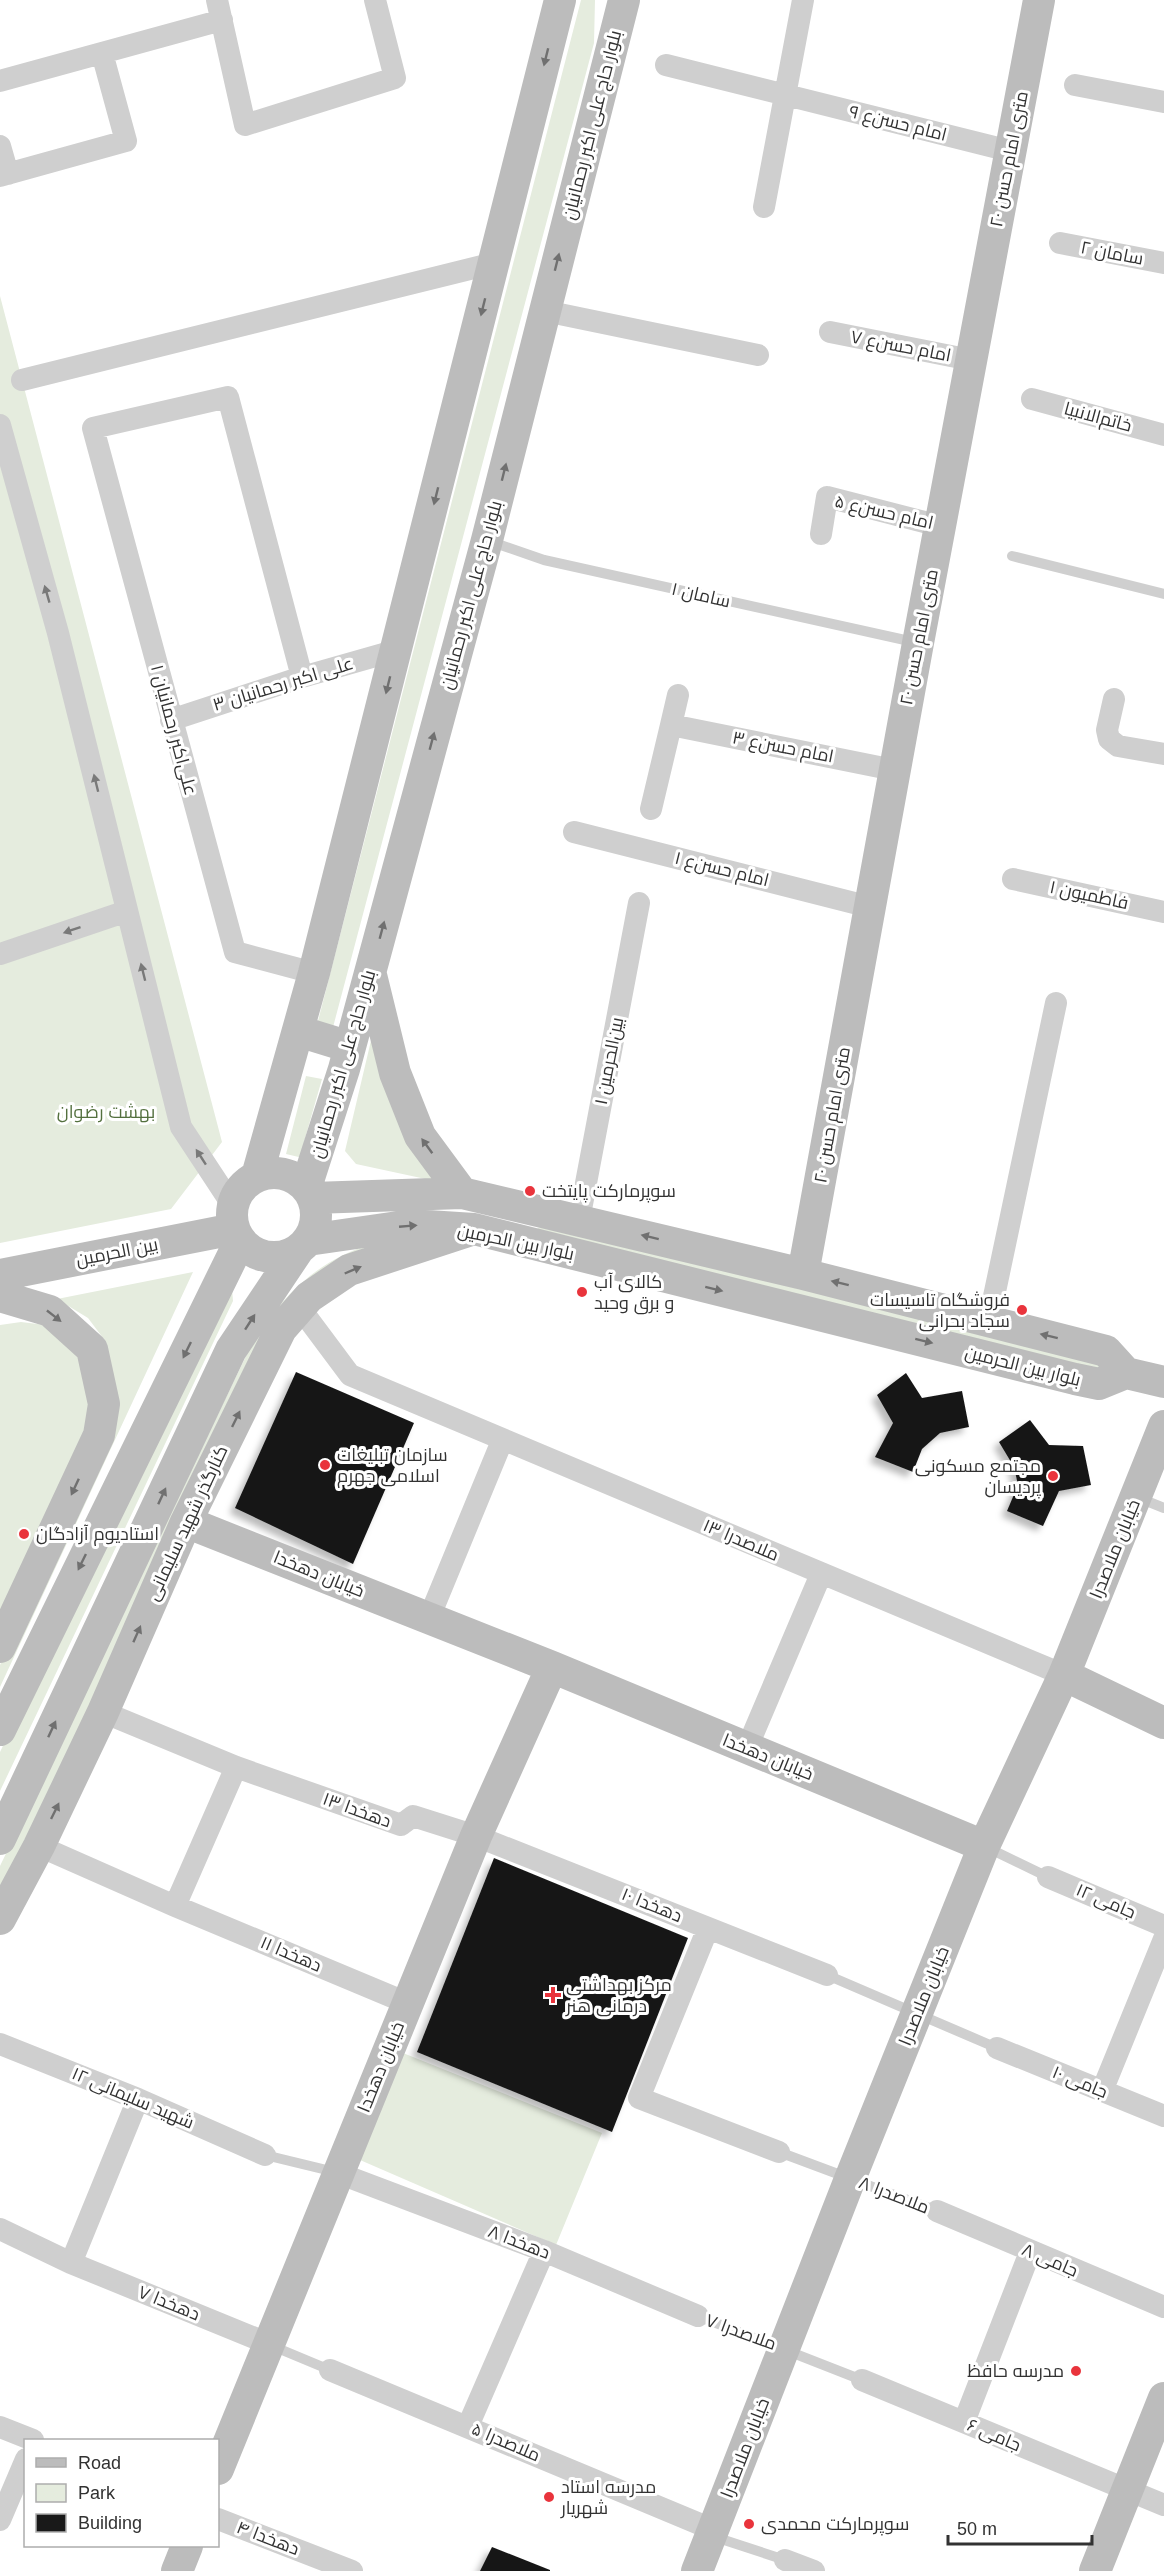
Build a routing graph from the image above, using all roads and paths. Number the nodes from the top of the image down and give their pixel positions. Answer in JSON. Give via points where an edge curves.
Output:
{"nodes":[{"id":1,"x":375,"y":0,"type":"edge"},
{"id":2,"x":560,"y":0,"type":"edge"},
{"id":3,"x":624,"y":0,"type":"edge"},
{"id":4,"x":803,"y":0,"type":"edge"},
{"id":5,"x":1039,"y":0,"type":"edge"},
{"id":6,"x":220,"y":10,"type":"edge"},
{"id":7,"x":102,"y":53,"type":"junction"},
{"id":8,"x":666,"y":64,"type":"dead end"},
{"id":9,"x":0,"y":81,"type":"edge"},
{"id":10,"x":1075,"y":85,"type":"dead end"},
{"id":11,"x":785,"y":94,"type":"junction"},
{"id":12,"x":1164,"y":102,"type":"edge"},
{"id":13,"x":0,"y":146,"type":"edge"},
{"id":14,"x":1010,"y":151,"type":"junction"},
{"id":15,"x":4,"y":175,"type":"edge"},
{"id":16,"x":764,"y":207,"type":"dead end"},
{"id":17,"x":1060,"y":243,"type":"dead end"},
{"id":18,"x":494,"y":263,"type":"junction"},
{"id":19,"x":1164,"y":263,"type":"edge"},
{"id":20,"x":545,"y":311,"type":"junction"},
{"id":21,"x":830,"y":332,"type":"dead end"},
{"id":22,"x":758,"y":355,"type":"dead end"},
{"id":23,"x":971,"y":360,"type":"junction"},
{"id":24,"x":22,"y":380,"type":"dead end"},
{"id":25,"x":1032,"y":399,"type":"dead end"},
{"id":26,"x":0,"y":425,"type":"edge"},
{"id":27,"x":1164,"y":435,"type":"edge"},
{"id":28,"x":940,"y":526,"type":"junction"},
{"id":29,"x":821,"y":534,"type":"dead end"},
{"id":30,"x":487,"y":540,"type":"junction"},
{"id":31,"x":1012,"y":556,"type":"dead end"},
{"id":32,"x":1164,"y":594,"type":"edge"},
{"id":33,"x":918,"y":643,"type":"junction"},
{"id":34,"x":397,"y":650,"type":"junction"},
{"id":35,"x":302,"y":677,"type":"junction"},
{"id":36,"x":678,"y":695,"type":"dead end"},
{"id":37,"x":1114,"y":699,"type":"dead end"},
{"id":38,"x":171,"y":720,"type":"junction"},
{"id":39,"x":671,"y":725,"type":"junction"},
{"id":40,"x":1164,"y":754,"type":"edge"},
{"id":41,"x":894,"y":770,"type":"junction"},
{"id":42,"x":651,"y":809,"type":"dead end"},
{"id":43,"x":574,"y":832,"type":"dead end"},
{"id":44,"x":1013,"y":879,"type":"dead end"},
{"id":45,"x":639,"y":903,"type":"dead end"},
{"id":46,"x":870,"y":907,"type":"junction"},
{"id":47,"x":128,"y":911,"type":"junction"},
{"id":48,"x":1164,"y":912,"type":"edge"},
{"id":49,"x":0,"y":954,"type":"edge"},
{"id":50,"x":314,"y":973,"type":"junction"},
{"id":51,"x":370,"y":973,"type":"junction"},
{"id":52,"x":1056,"y":1003,"type":"dead end"},
{"id":53,"x":298,"y":1031,"type":"junction"},
{"id":54,"x":350,"y":1047,"type":"junction"},
{"id":55,"x":257,"y":1176,"type":"junction"},
{"id":56,"x":309,"y":1193,"type":"junction"},
{"id":57,"x":462,"y":1193,"type":"junction"},
{"id":58,"x":529,"y":1209,"type":"junction"},
{"id":59,"x":579,"y":1220,"type":"junction"},
{"id":60,"x":236,"y":1225,"type":"junction"},
{"id":61,"x":474,"y":1229,"type":"junction"},
{"id":62,"x":524,"y":1241,"type":"junction"},
{"id":63,"x":303,"y":1245,"type":"junction"},
{"id":64,"x":803,"y":1274,"type":"junction"},
{"id":65,"x":0,"y":1275,"type":"edge"},
{"id":66,"x":0,"y":1296,"type":"edge"},
{"id":67,"x":300,"y":1308,"type":"junction"},
{"id":68,"x":989,"y":1320,"type":"junction"},
{"id":69,"x":1126,"y":1373,"type":"junction"},
{"id":70,"x":1164,"y":1382,"type":"edge"},
{"id":71,"x":1164,"y":1426,"type":"edge"},
{"id":72,"x":502,"y":1441,"type":"junction"},
{"id":73,"x":1150,"y":1503,"type":"edge"},
{"id":74,"x":186,"y":1522,"type":"junction"},
{"id":75,"x":820,"y":1574,"type":"junction"},
{"id":76,"x":429,"y":1618,"type":"junction"},
{"id":77,"x":0,"y":1647,"type":"edge"},
{"id":78,"x":552,"y":1667,"type":"junction"},
{"id":79,"x":1064,"y":1675,"type":"junction"},
{"id":80,"x":103,"y":1712,"type":"junction"},
{"id":81,"x":1164,"y":1723,"type":"edge"},
{"id":82,"x":0,"y":1730,"type":"edge"},
{"id":83,"x":747,"y":1748,"type":"junction"},
{"id":84,"x":236,"y":1767,"type":"junction"},
{"id":85,"x":476,"y":1836,"type":"junction"},
{"id":86,"x":0,"y":1839,"type":"edge"},
{"id":87,"x":39,"y":1846,"type":"junction"},
{"id":88,"x":984,"y":1846,"type":"junction"},
{"id":89,"x":1048,"y":1877,"type":"joint"},
{"id":90,"x":175,"y":1906,"type":"junction"},
{"id":91,"x":0,"y":1919,"type":"edge"},
{"id":92,"x":1164,"y":1926,"type":"edge"},
{"id":93,"x":708,"y":1928,"type":"junction"},
{"id":94,"x":1164,"y":1940,"type":"edge"},
{"id":95,"x":827,"y":1975,"type":"joint"},
{"id":96,"x":407,"y":2003,"type":"junction"},
{"id":97,"x":917,"y":2014,"type":"junction"},
{"id":98,"x":0,"y":2044,"type":"edge"},
{"id":99,"x":997,"y":2048,"type":"joint"},
{"id":100,"x":1102,"y":2091,"type":"junction"},
{"id":101,"x":138,"y":2099,"type":"junction"},
{"id":102,"x":1164,"y":2116,"type":"edge"},
{"id":103,"x":779,"y":2152,"type":"joint"},
{"id":104,"x":266,"y":2155,"type":"joint"},
{"id":105,"x":338,"y":2173,"type":"junction"},
{"id":106,"x":850,"y":2178,"type":"junction"},
{"id":107,"x":937,"y":2211,"type":"joint"},
{"id":108,"x":0,"y":2229,"type":"edge"},
{"id":109,"x":544,"y":2251,"type":"junction"},
{"id":110,"x":1030,"y":2253,"type":"junction"},
{"id":111,"x":71,"y":2263,"type":"junction"},
{"id":112,"x":1164,"y":2307,"type":"edge"},
{"id":113,"x":698,"y":2316,"type":"joint"},
{"id":114,"x":267,"y":2343,"type":"junction"},
{"id":115,"x":784,"y":2349,"type":"junction"},
{"id":116,"x":330,"y":2370,"type":"joint"},
{"id":117,"x":862,"y":2380,"type":"joint"},
{"id":118,"x":1164,"y":2398,"type":"edge"},
{"id":119,"x":964,"y":2422,"type":"junction"},
{"id":120,"x":468,"y":2426,"type":"junction"},
{"id":121,"x":0,"y":2427,"type":"edge"},
{"id":122,"x":30,"y":2439,"type":"edge"},
{"id":123,"x":24,"y":2464,"type":"edge"},
{"id":124,"x":219,"y":2466,"type":"edge"},
{"id":125,"x":1126,"y":2490,"type":"junction"},
{"id":126,"x":1164,"y":2505,"type":"edge"},
{"id":127,"x":219,"y":2518,"type":"edge"},
{"id":128,"x":0,"y":2520,"type":"edge"},
{"id":129,"x":712,"y":2533,"type":"junction"},
{"id":130,"x":188,"y":2547,"type":"edge"},
{"id":131,"x":785,"y":2560,"type":"joint"},
{"id":132,"x":177,"y":2571,"type":"edge"},
{"id":133,"x":352,"y":2571,"type":"edge"},
{"id":134,"x":697,"y":2571,"type":"edge"},
{"id":135,"x":814,"y":2571,"type":"edge"},
{"id":136,"x":1095,"y":2571,"type":"edge"}],
"edges":[{"from":1,"to":6,"type":"street","via":[[395,78],[245,125]]},
{"from":2,"to":18,"type":"main road","one_way":true},
{"from":20,"to":3,"type":"main road","name":"بلوار حاج علی اکبر رحمانیان","one_way":true},
{"from":4,"to":11,"type":"street"},
{"from":5,"to":14,"type":"main road","name":"۲۰ متری امام حسن"},
{"from":6,"to":7,"type":"street"},
{"from":7,"to":9,"type":"street"},
{"from":7,"to":15,"type":"street","via":[[126,141]]},
{"from":8,"to":11,"type":"street","name":"امام حسن‌ع ۹"},
{"from":10,"to":12,"type":"street"},
{"from":11,"to":14,"type":"street","name":"امام حسن‌ع ۹"},
{"from":11,"to":16,"type":"street"},
{"from":13,"to":15,"type":"street"},
{"from":14,"to":23,"type":"main road","name":"۲۰ متری امام حسن"},
{"from":17,"to":19,"type":"street","name":"سامان ۲"},
{"from":18,"to":24,"type":"street"},
{"from":18,"to":34,"type":"main road","one_way":true},
{"from":20,"to":22,"type":"street"},
{"from":30,"to":20,"type":"main road","name":"بلوار حاج علی اکبر رحمانیان","one_way":true},
{"from":21,"to":23,"type":"street","name":"امام حسن‌ع ۷"},
{"from":23,"to":28,"type":"main road","name":"۲۰ متری امام حسن"},
{"from":25,"to":27,"type":"street","name":"خاتم‌الانبیا"},
{"from":47,"to":26,"type":"street","one_way":true,"via":[[58,633]]},
{"from":28,"to":29,"type":"street","name":"امام حسن‌ع ۵","via":[[827,497]]},
{"from":28,"to":33,"type":"main road","name":"۲۰ متری امام حسن"},
{"from":30,"to":33,"type":"lane","name":"سامان ۱","via":[[544,560]]},
{"from":51,"to":30,"type":"main road","name":"بلوار حاج علی اکبر رحمانیان","one_way":true},
{"from":31,"to":32,"type":"lane"},
{"from":33,"to":41,"type":"main road","name":"۲۰ متری امام حسن"},
{"from":34,"to":35,"type":"street","name":"علی اکبر رحمانیان ۳"},
{"from":34,"to":50,"type":"main road","one_way":true},
{"from":35,"to":38,"type":"street","name":"علی اکبر رحمانیان ۳"},
{"from":35,"to":38,"type":"street","name":"علی‌اکبر رحمانیان ۱","via":[[228,397],[93,428]]},
{"from":36,"to":39,"type":"street"},
{"from":37,"to":40,"type":"street","via":[[1107,730],[1109,739],[1118,746]]},
{"from":38,"to":50,"type":"street","name":"علی‌اکبر رحمانیان ۱","via":[[235,952]]},
{"from":39,"to":41,"type":"street","name":"امام حسن‌ع ۳"},
{"from":39,"to":42,"type":"street"},
{"from":41,"to":46,"type":"main road","name":"۲۰ متری امام حسن"},
{"from":43,"to":46,"type":"street","name":"امام حسن‌ع ۱"},
{"from":44,"to":48,"type":"street","name":"فاطمیون ۱"},
{"from":45,"to":59,"type":"street","name":"بین‌الحرمین ۱"},
{"from":46,"to":64,"type":"main road","name":"۲۰ متری امام حسن"},
{"from":47,"to":49,"type":"street","one_way":true},
{"from":60,"to":47,"type":"street","one_way":true,"via":[[181,1126]]},
{"from":50,"to":53,"type":"main road"},
{"from":51,"to":54,"type":"main road","name":"بلوار حاج علی اکبر رحمانیان"},
{"from":57,"to":51,"type":"main road","one_way":true,"via":[[420,1136],[395,1073]]},
{"from":52,"to":68,"type":"street"},
{"from":53,"to":54,"type":"main road"},
{"from":53,"to":55,"type":"main road"},
{"from":54,"to":56,"type":"main road","name":"بلوار حاج علی اکبر رحمانیان"},
{"from":55,"to":56,"type":"main road","via":[[283,1174],[295,1179]]},
{"from":55,"to":60,"type":"main road","via":[[241,1188]]},
{"from":56,"to":57,"type":"main road","name":"بلوار بین الحرمین"},
{"from":56,"to":63,"type":"main road","via":[[316,1213],[315,1227]]},
{"from":57,"to":58,"type":"main road","name":"بلوار بین الحرمین"},
{"from":58,"to":59,"type":"main road","name":"بلوار بین الحرمین"},
{"from":58,"to":62,"type":"main road"},
{"from":64,"to":59,"type":"main road","name":"بلوار بین الحرمین","one_way":true},
{"from":60,"to":63,"type":"main road","via":[[261,1255],[286,1255]]},
{"from":60,"to":65,"type":"main road","name":"بین الحرمین"},
{"from":60,"to":82,"type":"main road","one_way":true},
{"from":61,"to":62,"type":"main road","name":"بلوار بین الحرمین"},
{"from":63,"to":61,"type":"main road","name":"بلوار بین الحرمین","one_way":true,"via":[[412,1225]]},
{"from":67,"to":61,"type":"main road","name":"کنارگذر شهید سلیمانی","one_way":true,"via":[[349,1270]]},
{"from":62,"to":69,"type":"main road","name":"بلوار بین الحرمین","one_way":true,"via":[[1075,1379],[1099,1384]]},
{"from":86,"to":63,"type":"main road","one_way":true,"via":[[231,1350]]},
{"from":68,"to":64,"type":"main road","name":"بلوار بین الحرمین","one_way":true},
{"from":66,"to":77,"type":"main road","one_way":true,"via":[[50,1311],[92,1349],[104,1404],[99,1435]]},
{"from":67,"to":72,"type":"street","name":"ملاصدرا ۱۳","via":[[350,1375]]},
{"from":74,"to":67,"type":"main road","name":"کنارگذر شهید سلیمانی","one_way":true,"via":[[280,1329]]},
{"from":69,"to":68,"type":"main road","name":"بلوار بین الحرمین","one_way":true,"via":[[1106,1351]]},
{"from":69,"to":70,"type":"main road"},
{"from":71,"to":73,"type":"main road","name":"خیابان ملاصدرا"},
{"from":72,"to":75,"type":"street","name":"ملاصدرا ۱۳"},
{"from":72,"to":76,"type":"street"},
{"from":73,"to":79,"type":"main road","name":"خیابان ملاصدرا"},
{"from":74,"to":76,"type":"main road","name":"خیابان دهخدا"},
{"from":80,"to":74,"type":"main road","name":"کنارگذر شهید سلیمانی","one_way":true},
{"from":75,"to":79,"type":"street","name":"ملاصدرا ۱۳"},
{"from":75,"to":83,"type":"street"},
{"from":76,"to":78,"type":"main road","name":"خیابان دهخدا"},
{"from":78,"to":83,"type":"main road","name":"خیابان دهخدا"},
{"from":78,"to":85,"type":"main road","name":"خیابان دهخدا"},
{"from":79,"to":81,"type":"main road"},
{"from":79,"to":88,"type":"main road","name":"خیابان ملاصدرا"},
{"from":80,"to":84,"type":"street"},
{"from":87,"to":80,"type":"main road","name":"کنارگذر شهید سلیمانی","one_way":true},
{"from":83,"to":88,"type":"main road","name":"خیابان دهخدا"},
{"from":84,"to":85,"type":"street","name":"دهخدا ۱۳","via":[[400,1825],[413,1816]]},
{"from":84,"to":90,"type":"street"},
{"from":85,"to":93,"type":"street","name":"دهخدا ۱۰"},
{"from":85,"to":96,"type":"main road","name":"خیابان دهخدا"},
{"from":87,"to":90,"type":"street","name":"دهخدا ۱۱"},
{"from":87,"to":91,"type":"main road","name":"کنارگذر شهید سلیمانی"},
{"from":88,"to":89,"type":"lane"},
{"from":88,"to":97,"type":"main road","name":"خیابان ملاصدرا"},
{"from":89,"to":92,"type":"street","name":"جامی ۱۲"},
{"from":90,"to":96,"type":"street","name":"دهخدا ۱۱"},
{"from":93,"to":95,"type":"street","name":"دهخدا ۱۰"},
{"from":93,"to":103,"type":"street","via":[[639,2098]]},
{"from":94,"to":100,"type":"street"},
{"from":95,"to":97,"type":"lane"},
{"from":96,"to":105,"type":"main road","name":"خیابان دهخدا"},
{"from":97,"to":99,"type":"lane"},
{"from":97,"to":106,"type":"main road","name":"خیابان ملاصدرا"},
{"from":98,"to":101,"type":"street","name":"شهید سلیمانی ۱۲"},
{"from":99,"to":100,"type":"street","name":"جامی ۱۰"},
{"from":100,"to":102,"type":"street","name":"جامی ۱۰"},
{"from":101,"to":104,"type":"street","name":"شهید سلیمانی ۱۲"},
{"from":101,"to":111,"type":"street"},
{"from":103,"to":106,"type":"lane","name":"ملاصدرا ۸"},
{"from":104,"to":105,"type":"lane"},
{"from":105,"to":109,"type":"street","name":"دهخدا ۸"},
{"from":105,"to":114,"type":"main road","name":"خیابان دهخدا"},
{"from":106,"to":107,"type":"lane","name":"ملاصدرا ۸"},
{"from":106,"to":115,"type":"main road","name":"خیابان ملاصدرا"},
{"from":107,"to":110,"type":"street","name":"جامی ۸"},
{"from":108,"to":111,"type":"street","name":"دهخدا ۷"},
{"from":109,"to":113,"type":"street","name":"دهخدا ۸"},
{"from":109,"to":120,"type":"street"},
{"from":110,"to":112,"type":"street","name":"جامی ۸"},
{"from":110,"to":119,"type":"street"},
{"from":111,"to":114,"type":"street","name":"دهخدا ۷"},
{"from":113,"to":115,"type":"lane","name":"ملاصدرا ۷"},
{"from":114,"to":116,"type":"lane"},
{"from":114,"to":124,"type":"main road","name":"خیابان دهخدا"},
{"from":115,"to":117,"type":"lane","name":"ملاصدرا ۷"},
{"from":115,"to":129,"type":"main road","name":"خیابان ملاصدرا"},
{"from":116,"to":120,"type":"street","name":"ملاصدرا ۵"},
{"from":117,"to":119,"type":"street","name":"جامی ۶"},
{"from":118,"to":125,"type":"main road"},
{"from":119,"to":125,"type":"street","name":"جامی ۶"},
{"from":120,"to":129,"type":"street","name":"ملاصدرا ۵"},
{"from":121,"to":122,"type":"street"},
{"from":123,"to":128,"type":"street"},
{"from":125,"to":126,"type":"street","name":"جامی ۶"},
{"from":125,"to":136,"type":"main road"},
{"from":127,"to":133,"type":"street","name":"دهخدا ۴"},
{"from":129,"to":131,"type":"lane"},
{"from":129,"to":134,"type":"main road","name":"خیابان ملاصدرا"},
{"from":130,"to":132,"type":"main road"},
{"from":131,"to":135,"type":"street"}]}
